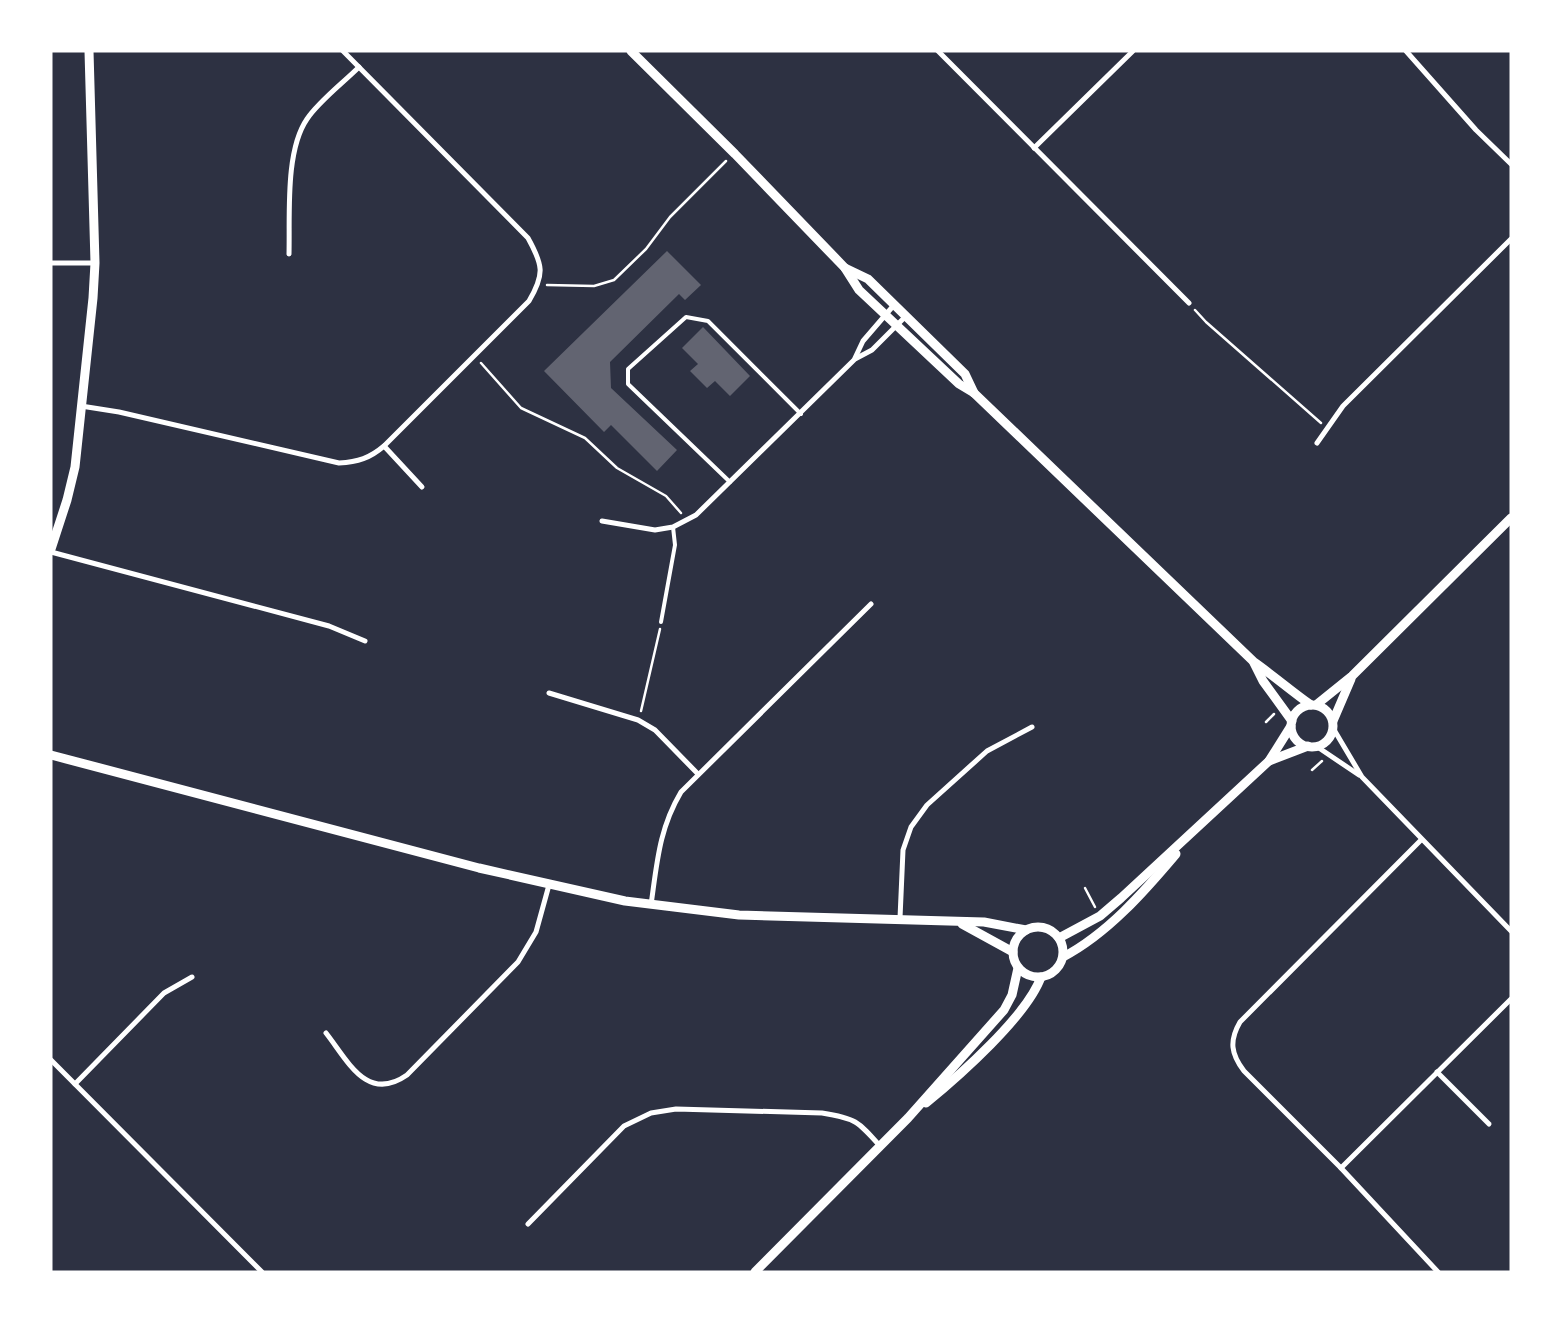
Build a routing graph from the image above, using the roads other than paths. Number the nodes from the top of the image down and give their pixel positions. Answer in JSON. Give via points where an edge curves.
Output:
{"nodes":[{"id":1,"x":89,"y":51,"type":"edge"},
{"id":2,"x":343,"y":51,"type":"edge"},
{"id":3,"x":631,"y":51,"type":"edge"},
{"id":4,"x":938,"y":51,"type":"edge"},
{"id":5,"x":1133,"y":51,"type":"edge"},
{"id":6,"x":1406,"y":51,"type":"edge"},
{"id":7,"x":359,"y":67,"type":"junction"},
{"id":8,"x":1034,"y":148,"type":"junction"},
{"id":9,"x":1511,"y":164,"type":"edge"},
{"id":10,"x":1511,"y":239,"type":"edge"},
{"id":11,"x":289,"y":254,"type":"dead end"},
{"id":12,"x":51,"y":263,"type":"edge"},
{"id":13,"x":95,"y":264,"type":"junction"},
{"id":14,"x":845,"y":268,"type":"junction"},
{"id":15,"x":1189,"y":303,"type":"road end"},
{"id":16,"x":894,"y":305,"type":"junction"},
{"id":17,"x":885,"y":314,"type":"junction"},
{"id":18,"x":906,"y":316,"type":"junction"},
{"id":19,"x":897,"y":326,"type":"junction"},
{"id":20,"x":855,"y":359,"type":"junction"},
{"id":21,"x":974,"y":392,"type":"junction"},
{"id":22,"x":81,"y":406,"type":"junction"},
{"id":23,"x":801,"y":414,"type":"junction"},
{"id":24,"x":1318,"y":443,"type":"dead end"},
{"id":25,"x":384,"y":446,"type":"junction"},
{"id":26,"x":730,"y":482,"type":"junction"},
{"id":27,"x":422,"y":486,"type":"dead end"},
{"id":28,"x":1511,"y":518,"type":"edge"},
{"id":29,"x":602,"y":521,"type":"dead end"},
{"id":30,"x":673,"y":528,"type":"junction"},
{"id":31,"x":51,"y":550,"type":"edge"},
{"id":32,"x":871,"y":604,"type":"dead end"},
{"id":33,"x":661,"y":622,"type":"road end"},
{"id":34,"x":365,"y":641,"type":"dead end"},
{"id":35,"x":1254,"y":662,"type":"junction"},
{"id":36,"x":1352,"y":676,"type":"junction"},
{"id":37,"x":550,"y":693,"type":"dead end"},
{"id":38,"x":1314,"y":705,"type":"junction"},
{"id":39,"x":1291,"y":723,"type":"junction"},
{"id":40,"x":1333,"y":725,"type":"junction"},
{"id":41,"x":1032,"y":727,"type":"dead end"},
{"id":42,"x":1312,"y":746,"type":"junction"},
{"id":43,"x":51,"y":755,"type":"edge"},
{"id":44,"x":1269,"y":761,"type":"junction"},
{"id":45,"x":698,"y":774,"type":"junction"},
{"id":46,"x":1362,"y":777,"type":"junction"},
{"id":47,"x":1193,"y":832,"type":"junction"},
{"id":48,"x":1421,"y":840,"type":"junction"},
{"id":49,"x":549,"y":885,"type":"junction"},
{"id":50,"x":651,"y":905,"type":"junction"},
{"id":51,"x":900,"y":918,"type":"junction"},
{"id":52,"x":959,"y":923,"type":"junction"},
{"id":53,"x":1026,"y":930,"type":"junction"},
{"id":54,"x":1511,"y":931,"type":"edge"},
{"id":55,"x":1060,"y":938,"type":"junction"},
{"id":56,"x":1013,"y":952,"type":"junction"},
{"id":57,"x":1063,"y":957,"type":"junction"},
{"id":58,"x":1018,"y":968,"type":"junction"},
{"id":59,"x":192,"y":977,"type":"dead end"},
{"id":60,"x":1042,"y":977,"type":"junction"},
{"id":61,"x":1511,"y":999,"type":"edge"},
{"id":62,"x":326,"y":1032,"type":"dead end"},
{"id":63,"x":51,"y":1060,"type":"edge"},
{"id":64,"x":1437,"y":1072,"type":"junction"},
{"id":65,"x":75,"y":1084,"type":"junction"},
{"id":66,"x":908,"y":1118,"type":"junction"},
{"id":67,"x":1489,"y":1124,"type":"dead end"},
{"id":68,"x":880,"y":1146,"type":"junction"},
{"id":69,"x":1342,"y":1168,"type":"junction"},
{"id":70,"x":528,"y":1224,"type":"dead end"},
{"id":71,"x":262,"y":1272,"type":"edge"},
{"id":72,"x":755,"y":1272,"type":"edge"},
{"id":73,"x":1438,"y":1272,"type":"edge"}],
"edges":[{"from":1,"to":13,"type":"street"},
{"from":2,"to":7,"type":"street"},
{"from":3,"to":14,"type":"street"},
{"from":4,"to":8,"type":"street"},
{"from":5,"to":8,"type":"street"},
{"from":6,"to":9,"type":"street"},
{"from":7,"to":11,"type":"street","via":[[308,118],[297,137],[293,154]]},
{"from":7,"to":25,"type":"street","via":[[528,238],[540,260],[540,283],[529,301]]},
{"from":8,"to":15,"type":"street"},
{"from":10,"to":24,"type":"street","via":[[1343,406]]},
{"from":12,"to":13,"type":"street"},
{"from":13,"to":22,"type":"street"},
{"from":14,"to":16,"type":"street","via":[[868,279]]},
{"from":14,"to":17,"type":"street","via":[[859,290]]},
{"from":16,"to":17,"type":"street"},
{"from":16,"to":18,"type":"street"},
{"from":17,"to":19,"type":"street"},
{"from":17,"to":20,"type":"street","via":[[863,342]]},
{"from":18,"to":19,"type":"street"},
{"from":18,"to":21,"type":"street","via":[[965,374]]},
{"from":19,"to":20,"type":"street","via":[[872,350]]},
{"from":19,"to":21,"type":"street","via":[[959,384]]},
{"from":20,"to":23,"type":"street"},
{"from":21,"to":35,"type":"street"},
{"from":22,"to":25,"type":"street","via":[[339,464],[372,456]]},
{"from":22,"to":31,"type":"street","via":[[75,467]]},
{"from":23,"to":26,"type":"street"},
{"from":23,"to":26,"type":"lane","via":[[708,321],[700,318],[686,317],[628,369],[628,384]]},
{"from":25,"to":27,"type":"street"},
{"from":26,"to":30,"type":"street","via":[[696,515]]},
{"from":28,"to":36,"type":"street"},
{"from":29,"to":30,"type":"street","via":[[655,530]]},
{"from":30,"to":33,"type":"lane","via":[[675,545]]},
{"from":31,"to":34,"type":"street","via":[[330,626]]},
{"from":32,"to":45,"type":"street"},
{"from":35,"to":38,"type":"street","via":[[1283,686]]},
{"from":35,"to":39,"type":"street"},
{"from":36,"to":38,"type":"street"},
{"from":36,"to":40,"type":"street"},
{"from":37,"to":45,"type":"street","via":[[638,720],[655,730]]},
{"from":38,"to":39,"type":"street","via":[[1301,708]]},
{"from":38,"to":40,"type":"street","via":[[1327,711]]},
{"from":39,"to":42,"type":"street","via":[[1296,739]]},
{"from":39,"to":44,"type":"street"},
{"from":40,"to":42,"type":"street","via":[[1327,740]]},
{"from":40,"to":46,"type":"street"},
{"from":41,"to":51,"type":"street","via":[[987,750],[927,805],[911,827],[903,850]]},
{"from":42,"to":44,"type":"street"},
{"from":42,"to":46,"type":"street"},
{"from":43,"to":49,"type":"street"},
{"from":44,"to":47,"type":"street"},
{"from":45,"to":50,"type":"street","via":[[670,811],[660,839]]},
{"from":46,"to":48,"type":"street"},
{"from":47,"to":55,"type":"street","via":[[1100,916]]},
{"from":47,"to":57,"type":"street","via":[[1161,872],[1108,926],[1081,948]]},
{"from":48,"to":54,"type":"street"},
{"from":48,"to":69,"type":"street","via":[[1240,1022],[1234,1032],[1234,1058],[1244,1071]]},
{"from":49,"to":50,"type":"street"},
{"from":49,"to":62,"type":"street","via":[[536,932],[518,962],[407,1076],[382,1086],[369,1082],[357,1073]]},
{"from":50,"to":51,"type":"street","via":[[739,915]]},
{"from":51,"to":52,"type":"street"},
{"from":52,"to":53,"type":"street","via":[[984,922]]},
{"from":52,"to":56,"type":"street"},
{"from":53,"to":55,"type":"street","via":[[1041,927]]},
{"from":53,"to":56,"type":"street","via":[[1017,939]]},
{"from":55,"to":57,"type":"street"},
{"from":56,"to":58,"type":"street"},
{"from":57,"to":60,"type":"street","via":[[1056,971]]},
{"from":58,"to":60,"type":"street","via":[[1033,977]]},
{"from":58,"to":66,"type":"street","via":[[1012,996],[1004,1010]]},
{"from":59,"to":65,"type":"street","via":[[164,992]]},
{"from":60,"to":66,"type":"street","via":[[1021,1012],[947,1087]]},
{"from":61,"to":64,"type":"street"},
{"from":63,"to":65,"type":"street"},
{"from":64,"to":67,"type":"street"},
{"from":64,"to":69,"type":"street"},
{"from":65,"to":71,"type":"street"},
{"from":66,"to":68,"type":"street"},
{"from":68,"to":70,"type":"street","via":[[859,1122],[844,1116],[676,1109],[651,1112],[624,1126]]},
{"from":68,"to":72,"type":"street"},
{"from":69,"to":73,"type":"street"}]}
